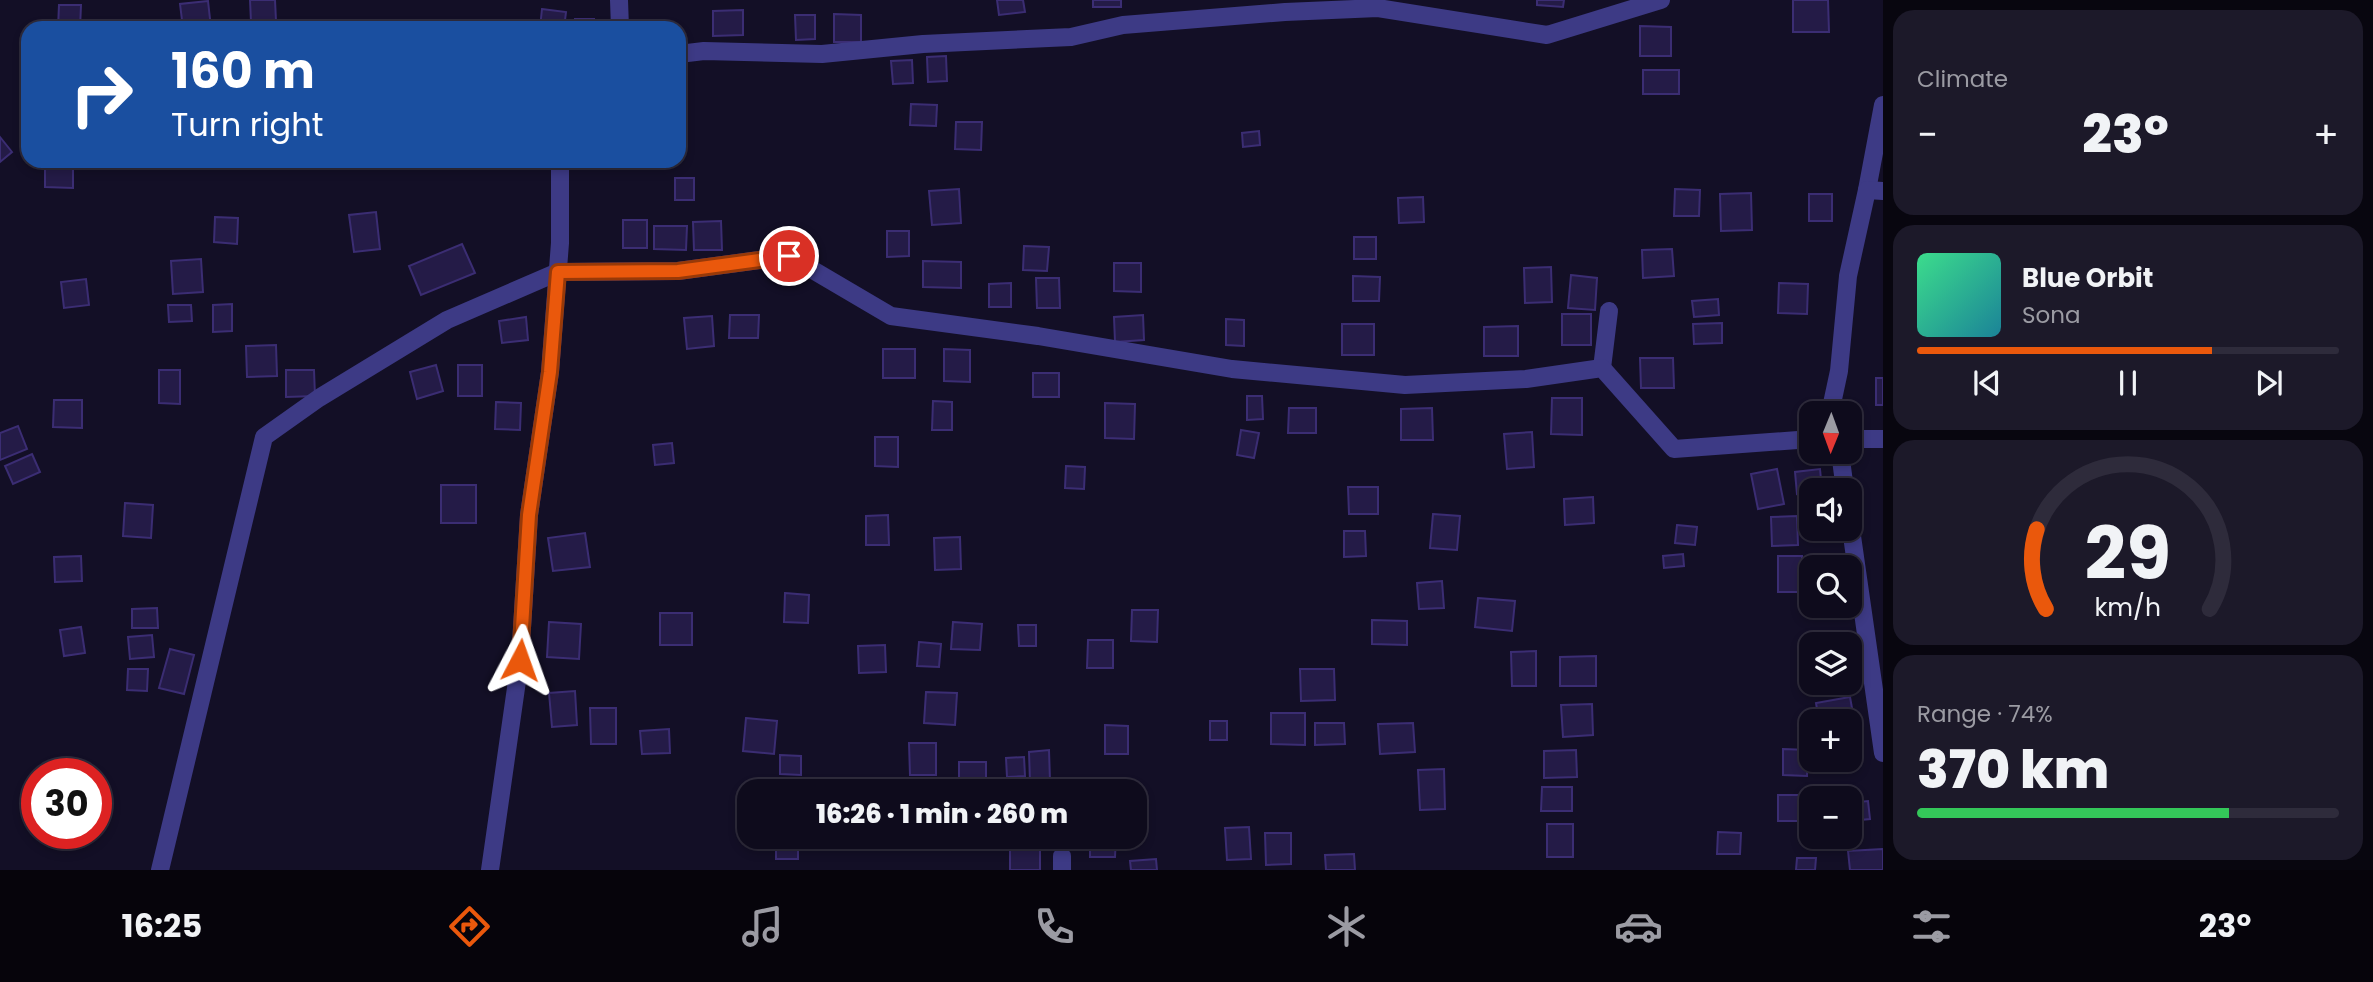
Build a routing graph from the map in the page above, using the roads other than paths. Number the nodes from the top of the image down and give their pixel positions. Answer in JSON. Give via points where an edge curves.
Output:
{"nodes":[{"id":1,"x":619,"y":0,"type":"edge"},
{"id":2,"x":1661,"y":0,"type":"edge"},
{"id":3,"x":620,"y":21,"type":"edge"},
{"id":4,"x":686,"y":53,"type":"edge"},
{"id":5,"x":1883,"y":105,"type":"edge"},
{"id":6,"x":560,"y":168,"type":"edge"},
{"id":7,"x":1875,"y":190,"type":"edge"},
{"id":8,"x":558,"y":272,"type":"junction"},
{"id":9,"x":1609,"y":311,"type":"dead end"},
{"id":10,"x":1602,"y":368,"type":"junction"},
{"id":11,"x":1833,"y":401,"type":"edge"},
{"id":12,"x":1862,"y":439,"type":"edge"},
{"id":13,"x":1883,"y":439,"type":"edge"},
{"id":14,"x":1799,"y":440,"type":"edge"},
{"id":15,"x":1853,"y":541,"type":"edge"},
{"id":16,"x":1883,"y":753,"type":"edge"},
{"id":17,"x":160,"y":870,"type":"edge"},
{"id":18,"x":490,"y":870,"type":"edge"}],
"edges":[{"from":1,"to":3,"type":"street"},
{"from":2,"to":4,"type":"street","via":[[1547,35],[1378,8],[1123,25],[1071,37],[822,54]]},
{"from":5,"to":7,"type":"street"},
{"from":6,"to":8,"type":"street"},
{"from":7,"to":11,"type":"street","via":[[1848,276]]},
{"from":8,"to":10,"type":"street","via":[[678,271],[789,256],[891,316],[1232,369],[1405,385],[1526,379]]},
{"from":8,"to":17,"type":"street","via":[[447,320],[264,437]]},
{"from":8,"to":18,"type":"street","via":[[550,372],[529,515],[520,660]]},
{"from":9,"to":10,"type":"street"},
{"from":10,"to":14,"type":"street","via":[[1674,449]]},
{"from":12,"to":13,"type":"street"},
{"from":15,"to":16,"type":"street"}]}
